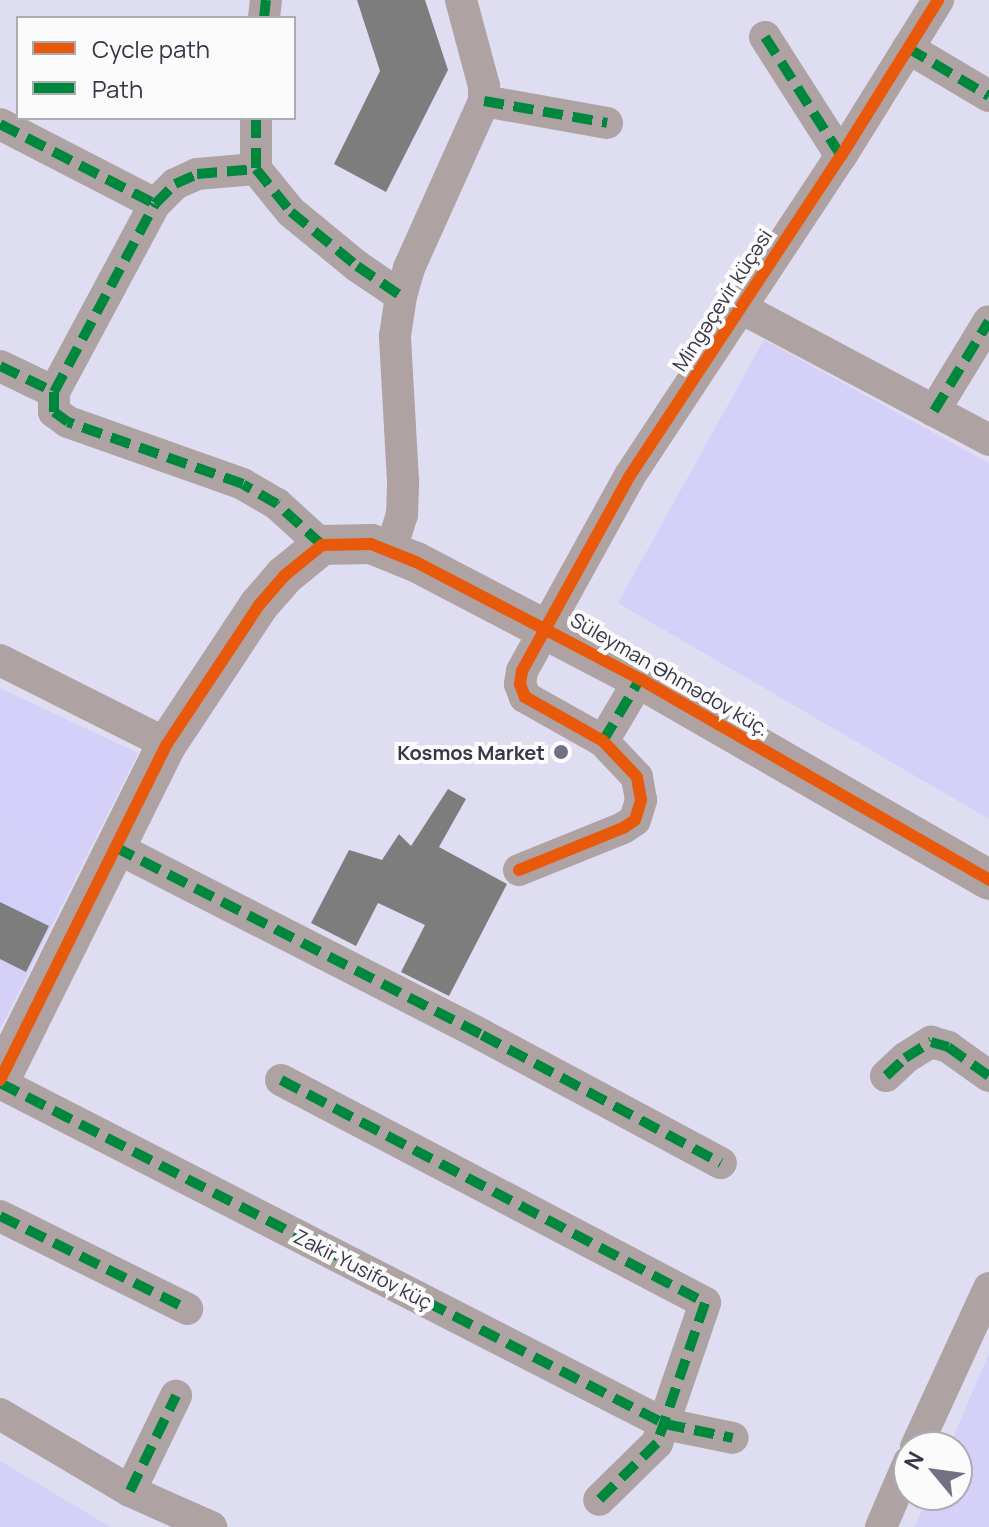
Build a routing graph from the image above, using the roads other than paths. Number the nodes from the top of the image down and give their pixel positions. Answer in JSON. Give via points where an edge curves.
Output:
{"nodes":[{"id":1,"x":461,"y":0,"type":"edge"},
{"id":2,"x":938,"y":0,"type":"edge"},
{"id":3,"x":765,"y":37,"type":"dead end"},
{"id":4,"x":908,"y":48,"type":"junction"},
{"id":5,"x":989,"y":96,"type":"edge"},
{"id":6,"x":484,"y":101,"type":"junction"},
{"id":7,"x":256,"y":120,"type":"edge"},
{"id":8,"x":607,"y":123,"type":"dead end"},
{"id":9,"x":0,"y":124,"type":"edge"},
{"id":10,"x":841,"y":156,"type":"junction"},
{"id":11,"x":256,"y":169,"type":"junction"},
{"id":12,"x":155,"y":204,"type":"junction"},
{"id":13,"x":401,"y":296,"type":"junction"},
{"id":14,"x":741,"y":308,"type":"junction"},
{"id":15,"x":989,"y":321,"type":"edge"},
{"id":16,"x":0,"y":366,"type":"edge"},
{"id":17,"x":54,"y":392,"type":"junction"},
{"id":18,"x":934,"y":411,"type":"junction"},
{"id":19,"x":989,"y":440,"type":"edge"},
{"id":20,"x":322,"y":545,"type":"junction"},
{"id":21,"x":391,"y":550,"type":"junction"},
{"id":22,"x":545,"y":627,"type":"junction"},
{"id":23,"x":0,"y":660,"type":"edge"},
{"id":24,"x":640,"y":679,"type":"junction"},
{"id":25,"x":603,"y":741,"type":"junction"},
{"id":26,"x":167,"y":744,"type":"junction"},
{"id":27,"x":115,"y":847,"type":"junction"},
{"id":28,"x":519,"y":870,"type":"dead end"},
{"id":29,"x":989,"y":880,"type":"edge"},
{"id":30,"x":886,"y":1076,"type":"dead end"},
{"id":31,"x":989,"y":1076,"type":"edge"},
{"id":32,"x":281,"y":1080,"type":"dead end"},
{"id":33,"x":0,"y":1082,"type":"edge"},
{"id":34,"x":721,"y":1163,"type":"dead end"},
{"id":35,"x":0,"y":1216,"type":"edge"},
{"id":36,"x":989,"y":1288,"type":"edge"},
{"id":37,"x":187,"y":1309,"type":"dead end"},
{"id":38,"x":176,"y":1396,"type":"dead end"},
{"id":39,"x":0,"y":1414,"type":"edge"},
{"id":40,"x":665,"y":1424,"type":"junction"},
{"id":41,"x":923,"y":1431,"type":"edge"},
{"id":42,"x":733,"y":1438,"type":"dead end"},
{"id":43,"x":130,"y":1491,"type":"junction"},
{"id":44,"x":893,"y":1499,"type":"edge"},
{"id":45,"x":599,"y":1500,"type":"dead end"},
{"id":46,"x":211,"y":1527,"type":"edge"},
{"id":47,"x":881,"y":1527,"type":"edge"}],
"edges":[{"from":1,"to":6,"type":"street"},
{"from":2,"to":4,"type":"street","name":"Mingəçevir küçəsi"},
{"from":3,"to":10,"type":"street"},
{"from":4,"to":5,"type":"street"},
{"from":4,"to":10,"type":"street","name":"Mingəçevir küçəsi"},
{"from":6,"to":8,"type":"street"},
{"from":6,"to":13,"type":"street"},
{"from":7,"to":11,"type":"street"},
{"from":9,"to":12,"type":"street"},
{"from":10,"to":14,"type":"street","name":"Mingəçevir küçəsi"},
{"from":11,"to":12,"type":"street","via":[[197,174],[175,184]]},
{"from":11,"to":13,"type":"street","via":[[291,212]]},
{"from":12,"to":17,"type":"street"},
{"from":13,"to":21,"type":"street","via":[[395,336],[402,515]]},
{"from":14,"to":18,"type":"street"},
{"from":14,"to":22,"type":"street","name":"Mingəçevir küçəsi","via":[[629,477]]},
{"from":15,"to":18,"type":"street"},
{"from":16,"to":17,"type":"street"},
{"from":17,"to":20,"type":"street","via":[[54,412],[68,422],[243,484],[302,524]]},
{"from":18,"to":19,"type":"street"},
{"from":20,"to":21,"type":"street","name":"Süleyman Əhmədov küç.","via":[[346,542]]},
{"from":20,"to":26,"type":"street","via":[[259,605]]},
{"from":21,"to":22,"type":"street","name":"Süleyman Əhmədov küç."},
{"from":22,"to":24,"type":"street","name":"Süleyman Əhmədov küç."},
{"from":22,"to":25,"type":"street","name":"Mingəçevir küçəsi","via":[[522,671],[525,697]]},
{"from":23,"to":26,"type":"street"},
{"from":24,"to":25,"type":"street"},
{"from":24,"to":29,"type":"street","name":"Süleyman Əhmədov küç."},
{"from":25,"to":28,"type":"street","via":[[637,777],[641,800],[635,820]]},
{"from":26,"to":27,"type":"street"},
{"from":27,"to":33,"type":"street"},
{"from":27,"to":34,"type":"street"},
{"from":30,"to":31,"type":"street","via":[[931,1042],[948,1047]]},
{"from":32,"to":40,"type":"street","via":[[705,1303]]},
{"from":33,"to":40,"type":"street","name":"Zakir Yusifov küç"},
{"from":35,"to":37,"type":"street"},
{"from":36,"to":41,"type":"street"},
{"from":38,"to":43,"type":"street"},
{"from":39,"to":43,"type":"street"},
{"from":40,"to":42,"type":"street","name":"Zakir Yusifov küç"},
{"from":40,"to":45,"type":"street","via":[[657,1443]]},
{"from":43,"to":46,"type":"street"},
{"from":44,"to":47,"type":"street"}]}
